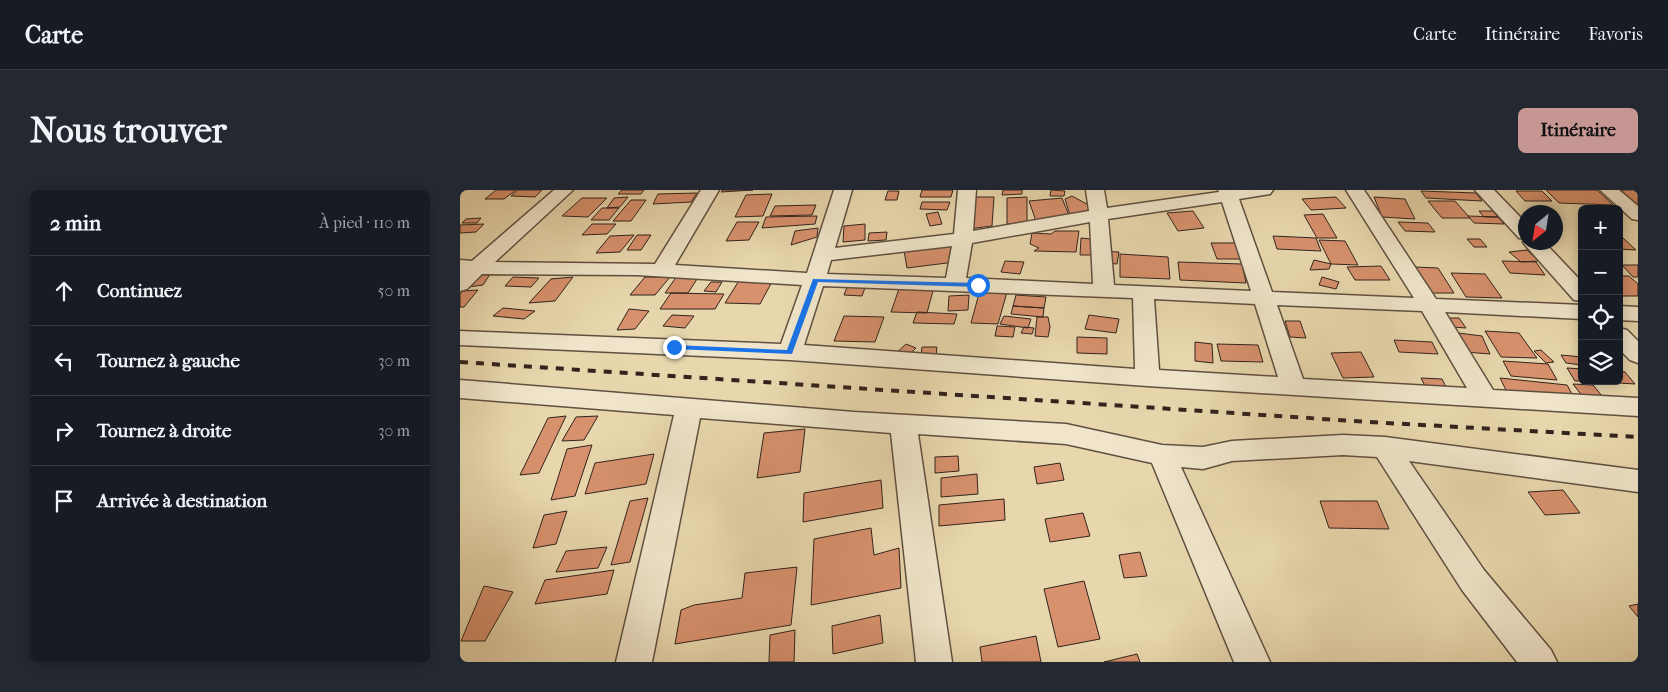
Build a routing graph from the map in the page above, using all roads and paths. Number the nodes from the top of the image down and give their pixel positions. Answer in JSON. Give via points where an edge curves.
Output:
{"nodes":[{"id":1,"x":564,"y":190,"type":"edge"},
{"id":2,"x":710,"y":190,"type":"edge"},
{"id":3,"x":843,"y":190,"type":"edge"},
{"id":4,"x":967,"y":190,"type":"edge"},
{"id":5,"x":1095,"y":190,"type":"edge"},
{"id":6,"x":1264,"y":190,"type":"edge"},
{"id":7,"x":1355,"y":190,"type":"edge"},
{"id":8,"x":1484,"y":190,"type":"edge"},
{"id":9,"x":1609,"y":190,"type":"edge"},
{"id":10,"x":1228,"y":193,"type":"edge"},
{"id":11,"x":1099,"y":215,"type":"junction"},
{"id":12,"x":1638,"y":215,"type":"edge"},
{"id":13,"x":1518,"y":226,"type":"edge"},
{"id":14,"x":963,"y":239,"type":"junction"},
{"id":15,"x":1540,"y":250,"type":"edge"},
{"id":16,"x":823,"y":255,"type":"junction"},
{"id":17,"x":468,"y":267,"type":"edge"},
{"id":18,"x":662,"y":272,"type":"junction"},
{"id":19,"x":815,"y":280,"type":"junction"},
{"id":20,"x":955,"y":284,"type":"junction"},
{"id":21,"x":460,"y":285,"type":"edge"},
{"id":22,"x":1104,"y":291,"type":"junction"},
{"id":23,"x":1578,"y":291,"type":"edge"},
{"id":24,"x":1142,"y":293,"type":"junction"},
{"id":25,"x":1264,"y":297,"type":"junction"},
{"id":26,"x":1429,"y":305,"type":"junction"},
{"id":27,"x":1578,"y":312,"type":"edge"},
{"id":28,"x":1623,"y":314,"type":"edge"},
{"id":29,"x":1638,"y":314,"type":"edge"},
{"id":30,"x":460,"y":338,"type":"edge"},
{"id":31,"x":1623,"y":339,"type":"edge"},
{"id":32,"x":790,"y":352,"type":"junction"},
{"id":33,"x":1638,"y":355,"type":"edge"},
{"id":34,"x":1147,"y":378,"type":"junction"},
{"id":35,"x":1294,"y":387,"type":"junction"},
{"id":36,"x":463,"y":396,"type":"edge"},
{"id":37,"x":1486,"y":399,"type":"junction"},
{"id":38,"x":689,"y":408,"type":"junction"},
{"id":39,"x":1638,"y":408,"type":"edge"},
{"id":40,"x":903,"y":424,"type":"junction"},
{"id":41,"x":1385,"y":447,"type":"junction"},
{"id":42,"x":1162,"y":455,"type":"junction"},
{"id":43,"x":1638,"y":480,"type":"edge"},
{"id":44,"x":634,"y":662,"type":"edge"},
{"id":45,"x":934,"y":662,"type":"edge"},
{"id":46,"x":1252,"y":662,"type":"edge"},
{"id":47,"x":1539,"y":662,"type":"edge"}],
"edges":[{"from":1,"to":17,"type":"street"},
{"from":2,"to":18,"type":"street"},
{"from":3,"to":16,"type":"street"},
{"from":4,"to":14,"type":"street"},
{"from":5,"to":11,"type":"street"},
{"from":6,"to":10,"type":"street"},
{"from":7,"to":26,"type":"street"},
{"from":8,"to":13,"type":"street"},
{"from":9,"to":12,"type":"street"},
{"from":10,"to":11,"type":"street"},
{"from":10,"to":25,"type":"street"},
{"from":11,"to":14,"type":"street"},
{"from":11,"to":22,"type":"street"},
{"from":14,"to":16,"type":"street"},
{"from":14,"to":20,"type":"street"},
{"from":15,"to":23,"type":"street"},
{"from":16,"to":19,"type":"street"},
{"from":17,"to":18,"type":"street"},
{"from":17,"to":21,"type":"street"},
{"from":18,"to":19,"type":"street"},
{"from":19,"to":20,"type":"street"},
{"from":19,"to":32,"type":"street"},
{"from":20,"to":22,"type":"street"},
{"from":22,"to":24,"type":"street"},
{"from":24,"to":25,"type":"street"},
{"from":24,"to":34,"type":"street"},
{"from":25,"to":26,"type":"street"},
{"from":25,"to":35,"type":"street"},
{"from":26,"to":27,"type":"street"},
{"from":26,"to":37,"type":"street"},
{"from":28,"to":29,"type":"street"},
{"from":30,"to":32,"type":"street"},
{"from":31,"to":33,"type":"street"},
{"from":32,"to":34,"type":"street"},
{"from":34,"to":35,"type":"street"},
{"from":35,"to":37,"type":"street"},
{"from":36,"to":38,"type":"street"},
{"from":37,"to":39,"type":"street"},
{"from":38,"to":40,"type":"street"},
{"from":38,"to":44,"type":"street"},
{"from":40,"to":42,"type":"street","via":[[1066,434]]},
{"from":40,"to":45,"type":"street"},
{"from":41,"to":42,"type":"street","via":[[1342,445],[1232,451],[1203,458]]},
{"from":41,"to":43,"type":"street"},
{"from":41,"to":47,"type":"street","via":[[1473,580]]},
{"from":42,"to":46,"type":"street"}]}
